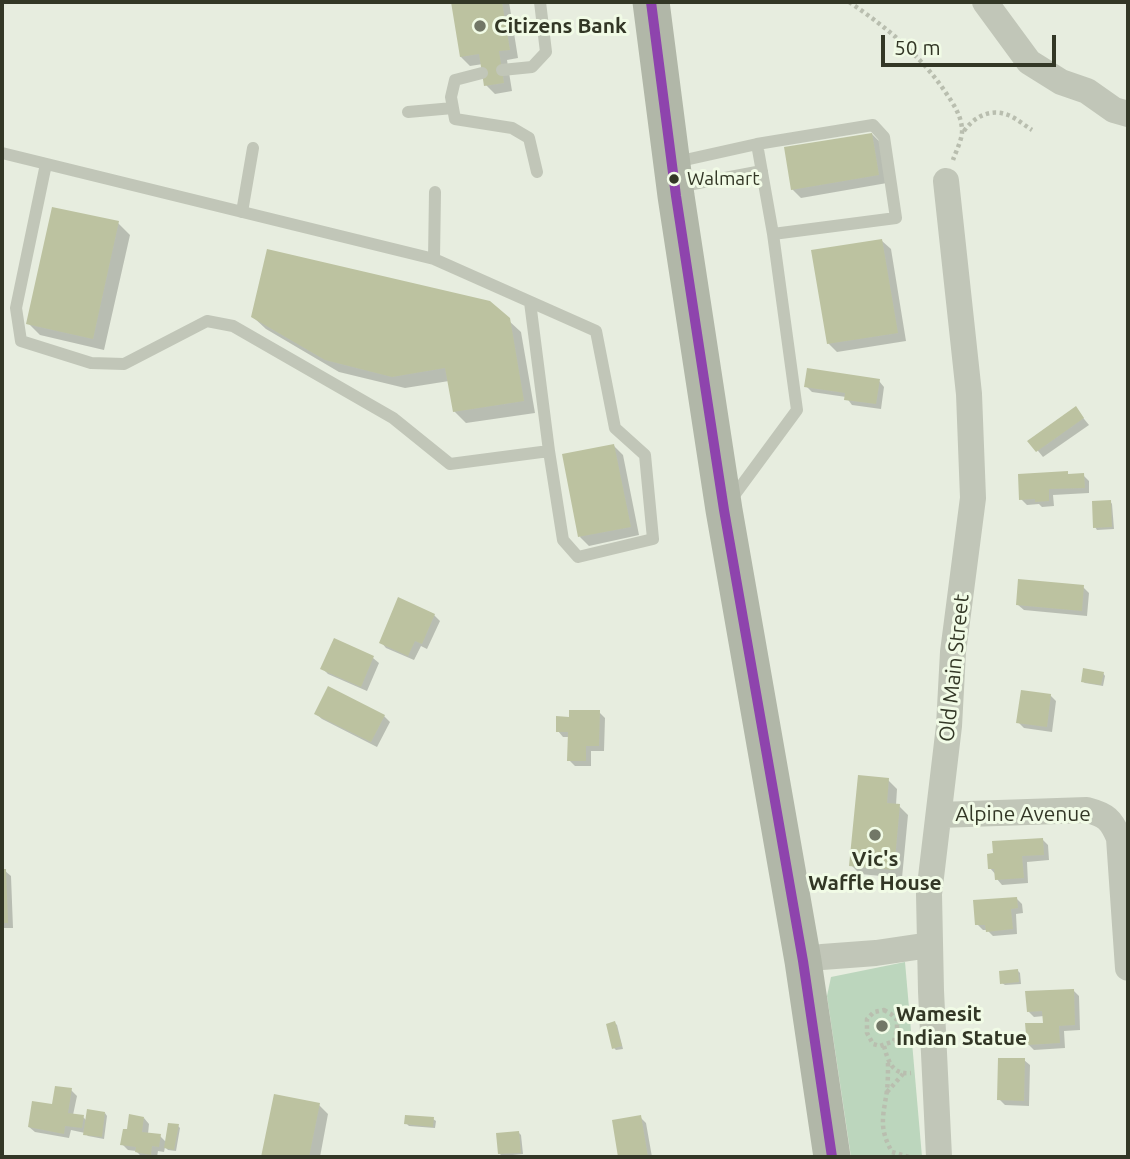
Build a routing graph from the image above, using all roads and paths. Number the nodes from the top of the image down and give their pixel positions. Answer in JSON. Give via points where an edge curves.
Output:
{"nodes":[{"id":1,"x":540,"y":2,"type":"edge"},
{"id":2,"x":651,"y":2,"type":"edge"},
{"id":3,"x":849,"y":2,"type":"edge"},
{"id":4,"x":985,"y":2,"type":"edge"},
{"id":5,"x":502,"y":70,"type":"dead end"},
{"id":6,"x":482,"y":73,"type":"dead end"},
{"id":7,"x":1123,"y":106,"type":"edge"},
{"id":8,"x":453,"y":108,"type":"junction"},
{"id":9,"x":408,"y":112,"type":"dead end"},
{"id":10,"x":1032,"y":130,"type":"dead end"},
{"id":11,"x":963,"y":131,"type":"junction"},
{"id":12,"x":757,"y":145,"type":"junction"},
{"id":13,"x":253,"y":148,"type":"dead end"},
{"id":14,"x":2,"y":153,"type":"edge"},
{"id":15,"x":46,"y":164,"type":"junction"},
{"id":16,"x":762,"y":171,"type":"junction"},
{"id":17,"x":537,"y":172,"type":"dead end"},
{"id":18,"x":673,"y":175,"type":"junction"},
{"id":19,"x":946,"y":181,"type":"joint"},
{"id":20,"x":435,"y":192,"type":"dead end"},
{"id":21,"x":242,"y":212,"type":"junction"},
{"id":22,"x":773,"y":234,"type":"junction"},
{"id":23,"x":434,"y":259,"type":"junction"},
{"id":24,"x":530,"y":302,"type":"junction"},
{"id":25,"x":549,"y":451,"type":"junction"},
{"id":26,"x":724,"y":510,"type":"junction"},
{"id":27,"x":939,"y":814,"type":"junction"},
{"id":28,"x":930,"y":945,"type":"junction"},
{"id":29,"x":803,"y":961,"type":"junction"},
{"id":30,"x":1128,"y":968,"type":"edge"},
{"id":31,"x":884,"y":1045,"type":"junction"},
{"id":32,"x":888,"y":1063,"type":"junction"},
{"id":33,"x":935,"y":1070,"type":"junction"},
{"id":34,"x":903,"y":1074,"type":"junction"},
{"id":35,"x":887,"y":1092,"type":"junction"},
{"id":36,"x":832,"y":1157,"type":"edge"},
{"id":37,"x":909,"y":1157,"type":"edge"},
{"id":38,"x":939,"y":1157,"type":"edge"}],
"edges":[{"from":1,"to":5,"type":"lane","via":[[546,52],[532,67]]},
{"from":2,"to":18,"type":"main road"},
{"from":3,"to":11,"type":"path","via":[[918,57],[957,109]]},
{"from":4,"to":7,"type":"street","via":[[1029,62],[1061,82]]},
{"from":6,"to":8,"type":"lane","via":[[455,80]]},
{"from":8,"to":9,"type":"lane"},
{"from":8,"to":17,"type":"lane","via":[[455,119],[512,128],[529,138]]},
{"from":10,"to":11,"type":"path","via":[[1007,114],[985,113]]},
{"from":11,"to":19,"type":"path"},
{"from":12,"to":16,"type":"lane"},
{"from":12,"to":18,"type":"lane"},
{"from":12,"to":22,"type":"lane","via":[[873,125],[884,137],[896,218]]},
{"from":13,"to":21,"type":"lane"},
{"from":14,"to":15,"type":"lane"},
{"from":15,"to":21,"type":"lane"},
{"from":15,"to":25,"type":"lane","via":[[16,308],[20,341],[91,363],[124,364],[207,321],[233,326],[393,418],[450,464]]},
{"from":16,"to":18,"type":"lane"},
{"from":16,"to":22,"type":"lane"},
{"from":18,"to":26,"type":"main road"},
{"from":19,"to":27,"type":"street","name":"Old Main Street","via":[[969,394],[973,498]]},
{"from":20,"to":23,"type":"lane"},
{"from":21,"to":23,"type":"lane"},
{"from":22,"to":26,"type":"lane","via":[[797,410]]},
{"from":23,"to":24,"type":"lane"},
{"from":24,"to":25,"type":"lane"},
{"from":24,"to":25,"type":"lane","via":[[596,331],[615,428],[645,456],[653,539],[578,557],[563,540]]},
{"from":26,"to":29,"type":"main road"},
{"from":27,"to":28,"type":"street","name":"Old Main Street","via":[[929,894]]},
{"from":27,"to":30,"type":"street","name":"Alpine Avenue","via":[[1087,810],[1107,817],[1119,838]]},
{"from":28,"to":29,"type":"street"},
{"from":28,"to":33,"type":"street","name":"Old Main Street"},
{"from":29,"to":36,"type":"main road"},
{"from":31,"to":31,"type":"path","via":[[894,1041],[897,1030],[897,1020],[884,1010],[867,1019],[873,1044]]},
{"from":31,"to":32,"type":"path"},
{"from":32,"to":34,"type":"path"},
{"from":32,"to":35,"type":"path"},
{"from":33,"to":34,"type":"path"},
{"from":33,"to":38,"type":"street","name":"Old Main Street"},
{"from":34,"to":35,"type":"path"},
{"from":35,"to":37,"type":"path","via":[[882,1125],[886,1141],[892,1152]]}]}
